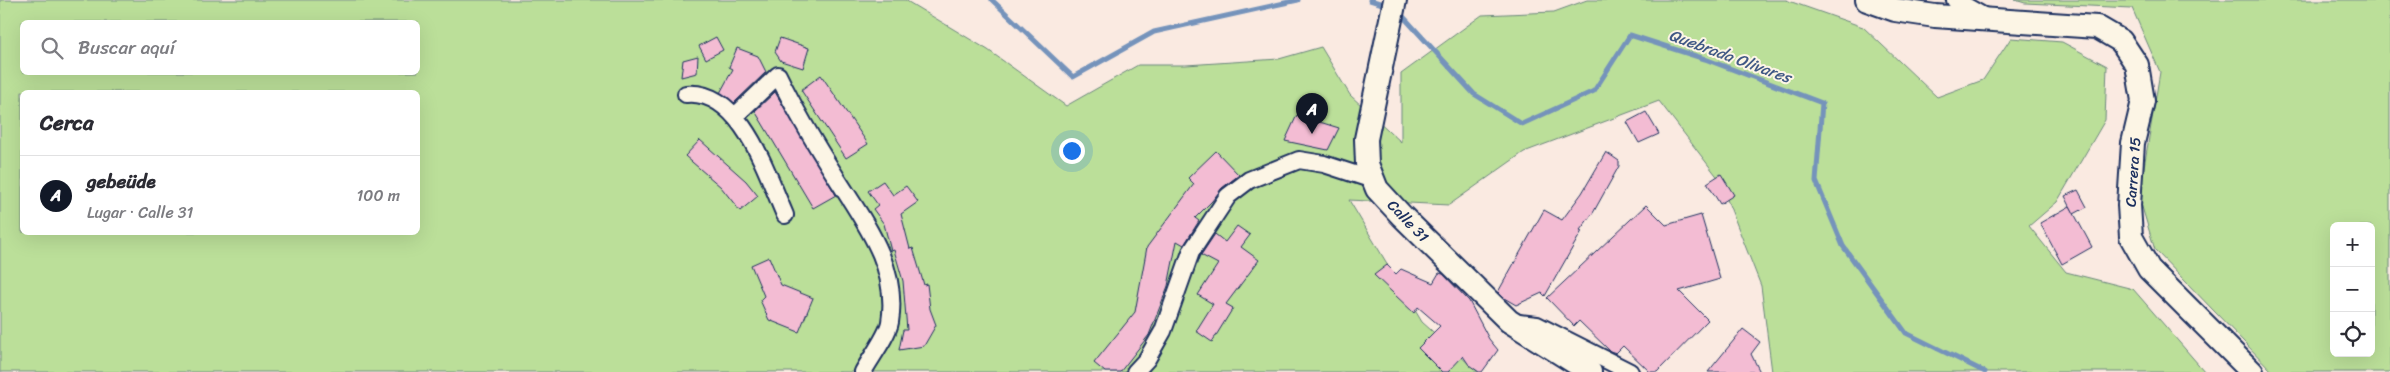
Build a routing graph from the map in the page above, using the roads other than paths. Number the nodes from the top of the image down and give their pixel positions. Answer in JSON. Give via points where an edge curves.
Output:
{"nodes":[{"id":1,"x":1395,"y":0,"type":"edge"},
{"id":2,"x":1867,"y":0,"type":"edge"},
{"id":3,"x":1955,"y":0,"type":"edge"},
{"id":4,"x":1890,"y":5,"type":"edge"},
{"id":5,"x":1990,"y":20,"type":"junction"},
{"id":6,"x":686,"y":94,"type":"dead end"},
{"id":7,"x":735,"y":116,"type":"junction"},
{"id":8,"x":1374,"y":180,"type":"junction"},
{"id":9,"x":785,"y":215,"type":"dead end"},
{"id":10,"x":1509,"y":321,"type":"junction"},
{"id":11,"x":863,"y":372,"type":"edge"},
{"id":12,"x":1135,"y":372,"type":"edge"},
{"id":13,"x":1590,"y":372,"type":"edge"},
{"id":14,"x":1630,"y":372,"type":"edge"},
{"id":15,"x":2252,"y":372,"type":"edge"}],
"edges":[{"from":1,"to":8,"type":"main road","name":"Calle 31","via":[[1366,139],[1367,164]]},
{"from":2,"to":4,"type":"main road","name":"Carrera 15"},
{"from":3,"to":5,"type":"street"},
{"from":4,"to":5,"type":"main road","name":"Carrera 15","via":[[1935,16]]},
{"from":5,"to":15,"type":"main road","name":"Carrera 15","via":[[2097,27],[2121,41],[2137,65],[2143,101],[2133,144],[2129,205],[2131,237],[2149,269]]},
{"from":6,"to":7,"type":"street","via":[[702,94]]},
{"from":7,"to":9,"type":"street","via":[[751,138]]},
{"from":7,"to":11,"type":"street","via":[[778,75],[883,256],[892,289],[890,324]]},
{"from":8,"to":10,"type":"main road","name":"Calle 31","via":[[1377,189],[1402,216]]},
{"from":8,"to":12,"type":"street","via":[[1324,164],[1299,160],[1249,180],[1228,196],[1191,252],[1163,331],[1147,359]]},
{"from":10,"to":13,"type":"main road","name":"Calle 31"},
{"from":10,"to":14,"type":"street","via":[[1537,326]]}]}
